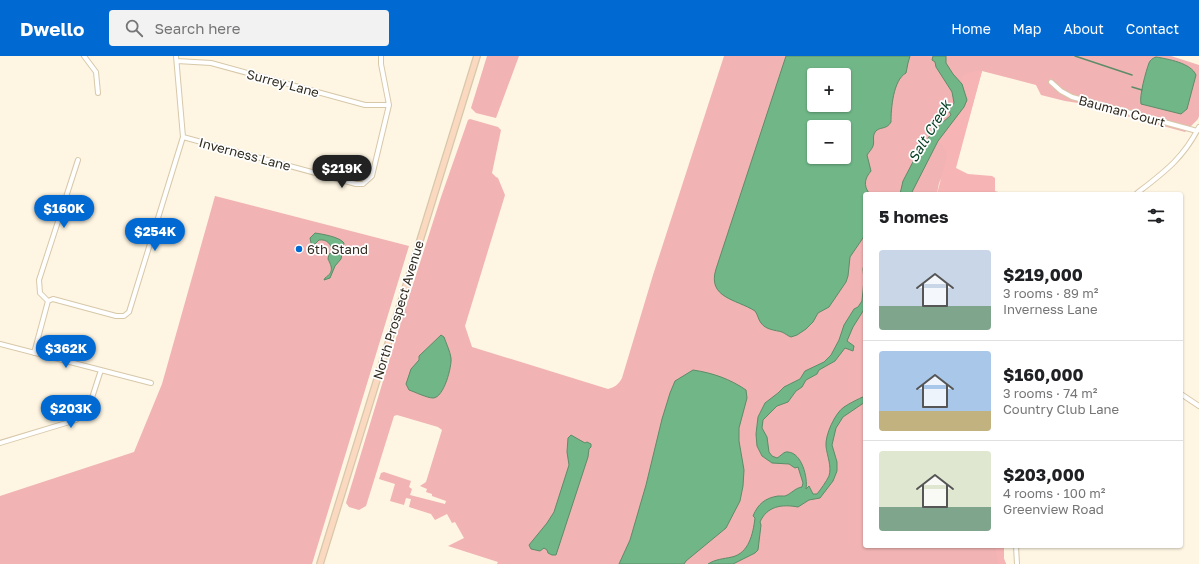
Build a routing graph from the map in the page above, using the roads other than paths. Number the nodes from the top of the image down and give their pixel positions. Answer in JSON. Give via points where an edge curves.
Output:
{"nodes":[{"id":1,"x":84,"y":56,"type":"edge"},
{"id":2,"x":381,"y":56,"type":"edge"},
{"id":3,"x":477,"y":56,"type":"edge"},
{"id":4,"x":177,"y":58,"type":"edge"},
{"id":5,"x":1051,"y":82,"type":"dead end"},
{"id":6,"x":98,"y":93,"type":"dead end"},
{"id":7,"x":389,"y":105,"type":"junction"},
{"id":8,"x":1198,"y":129,"type":"edge"},
{"id":9,"x":183,"y":137,"type":"junction"},
{"id":10,"x":78,"y":160,"type":"dead end"},
{"id":11,"x":1139,"y":192,"type":"edge"},
{"id":12,"x":48,"y":301,"type":"junction"},
{"id":13,"x":0,"y":344,"type":"edge"},
{"id":14,"x":34,"y":353,"type":"junction"},
{"id":15,"x":101,"y":370,"type":"junction"},
{"id":16,"x":151,"y":383,"type":"dead end"},
{"id":17,"x":1183,"y":395,"type":"edge"},
{"id":18,"x":1199,"y":406,"type":"edge"},
{"id":19,"x":0,"y":443,"type":"edge"},
{"id":20,"x":1016,"y":548,"type":"edge"},
{"id":21,"x":320,"y":564,"type":"edge"},
{"id":22,"x":1017,"y":564,"type":"edge"}],
"edges":[{"from":1,"to":6,"type":"street","via":[[96,72]]},
{"from":2,"to":7,"type":"street","name":"Inverness Lane"},
{"from":3,"to":21,"type":"main road","name":"North Prospect Avenue"},
{"from":4,"to":7,"type":"street","name":"Surrey Lane","via":[[211,63],[365,105]]},
{"from":4,"to":9,"type":"street"},
{"from":5,"to":8,"type":"street","name":"Bauman Court","via":[[1072,97]]},
{"from":7,"to":9,"type":"street","name":"Inverness Lane","via":[[372,176],[363,184]]},
{"from":8,"to":11,"type":"street","via":[[1192,142],[1175,163]]},
{"from":9,"to":12,"type":"street","via":[[129,312],[124,316],[116,316],[53,299]]},
{"from":10,"to":12,"type":"street","via":[[39,280],[40,293]]},
{"from":12,"to":14,"type":"street"},
{"from":13,"to":14,"type":"street"},
{"from":14,"to":15,"type":"street"},
{"from":15,"to":16,"type":"street"},
{"from":15,"to":19,"type":"street","via":[[88,407],[76,420]]},
{"from":17,"to":18,"type":"street"},
{"from":20,"to":22,"type":"street"}]}
